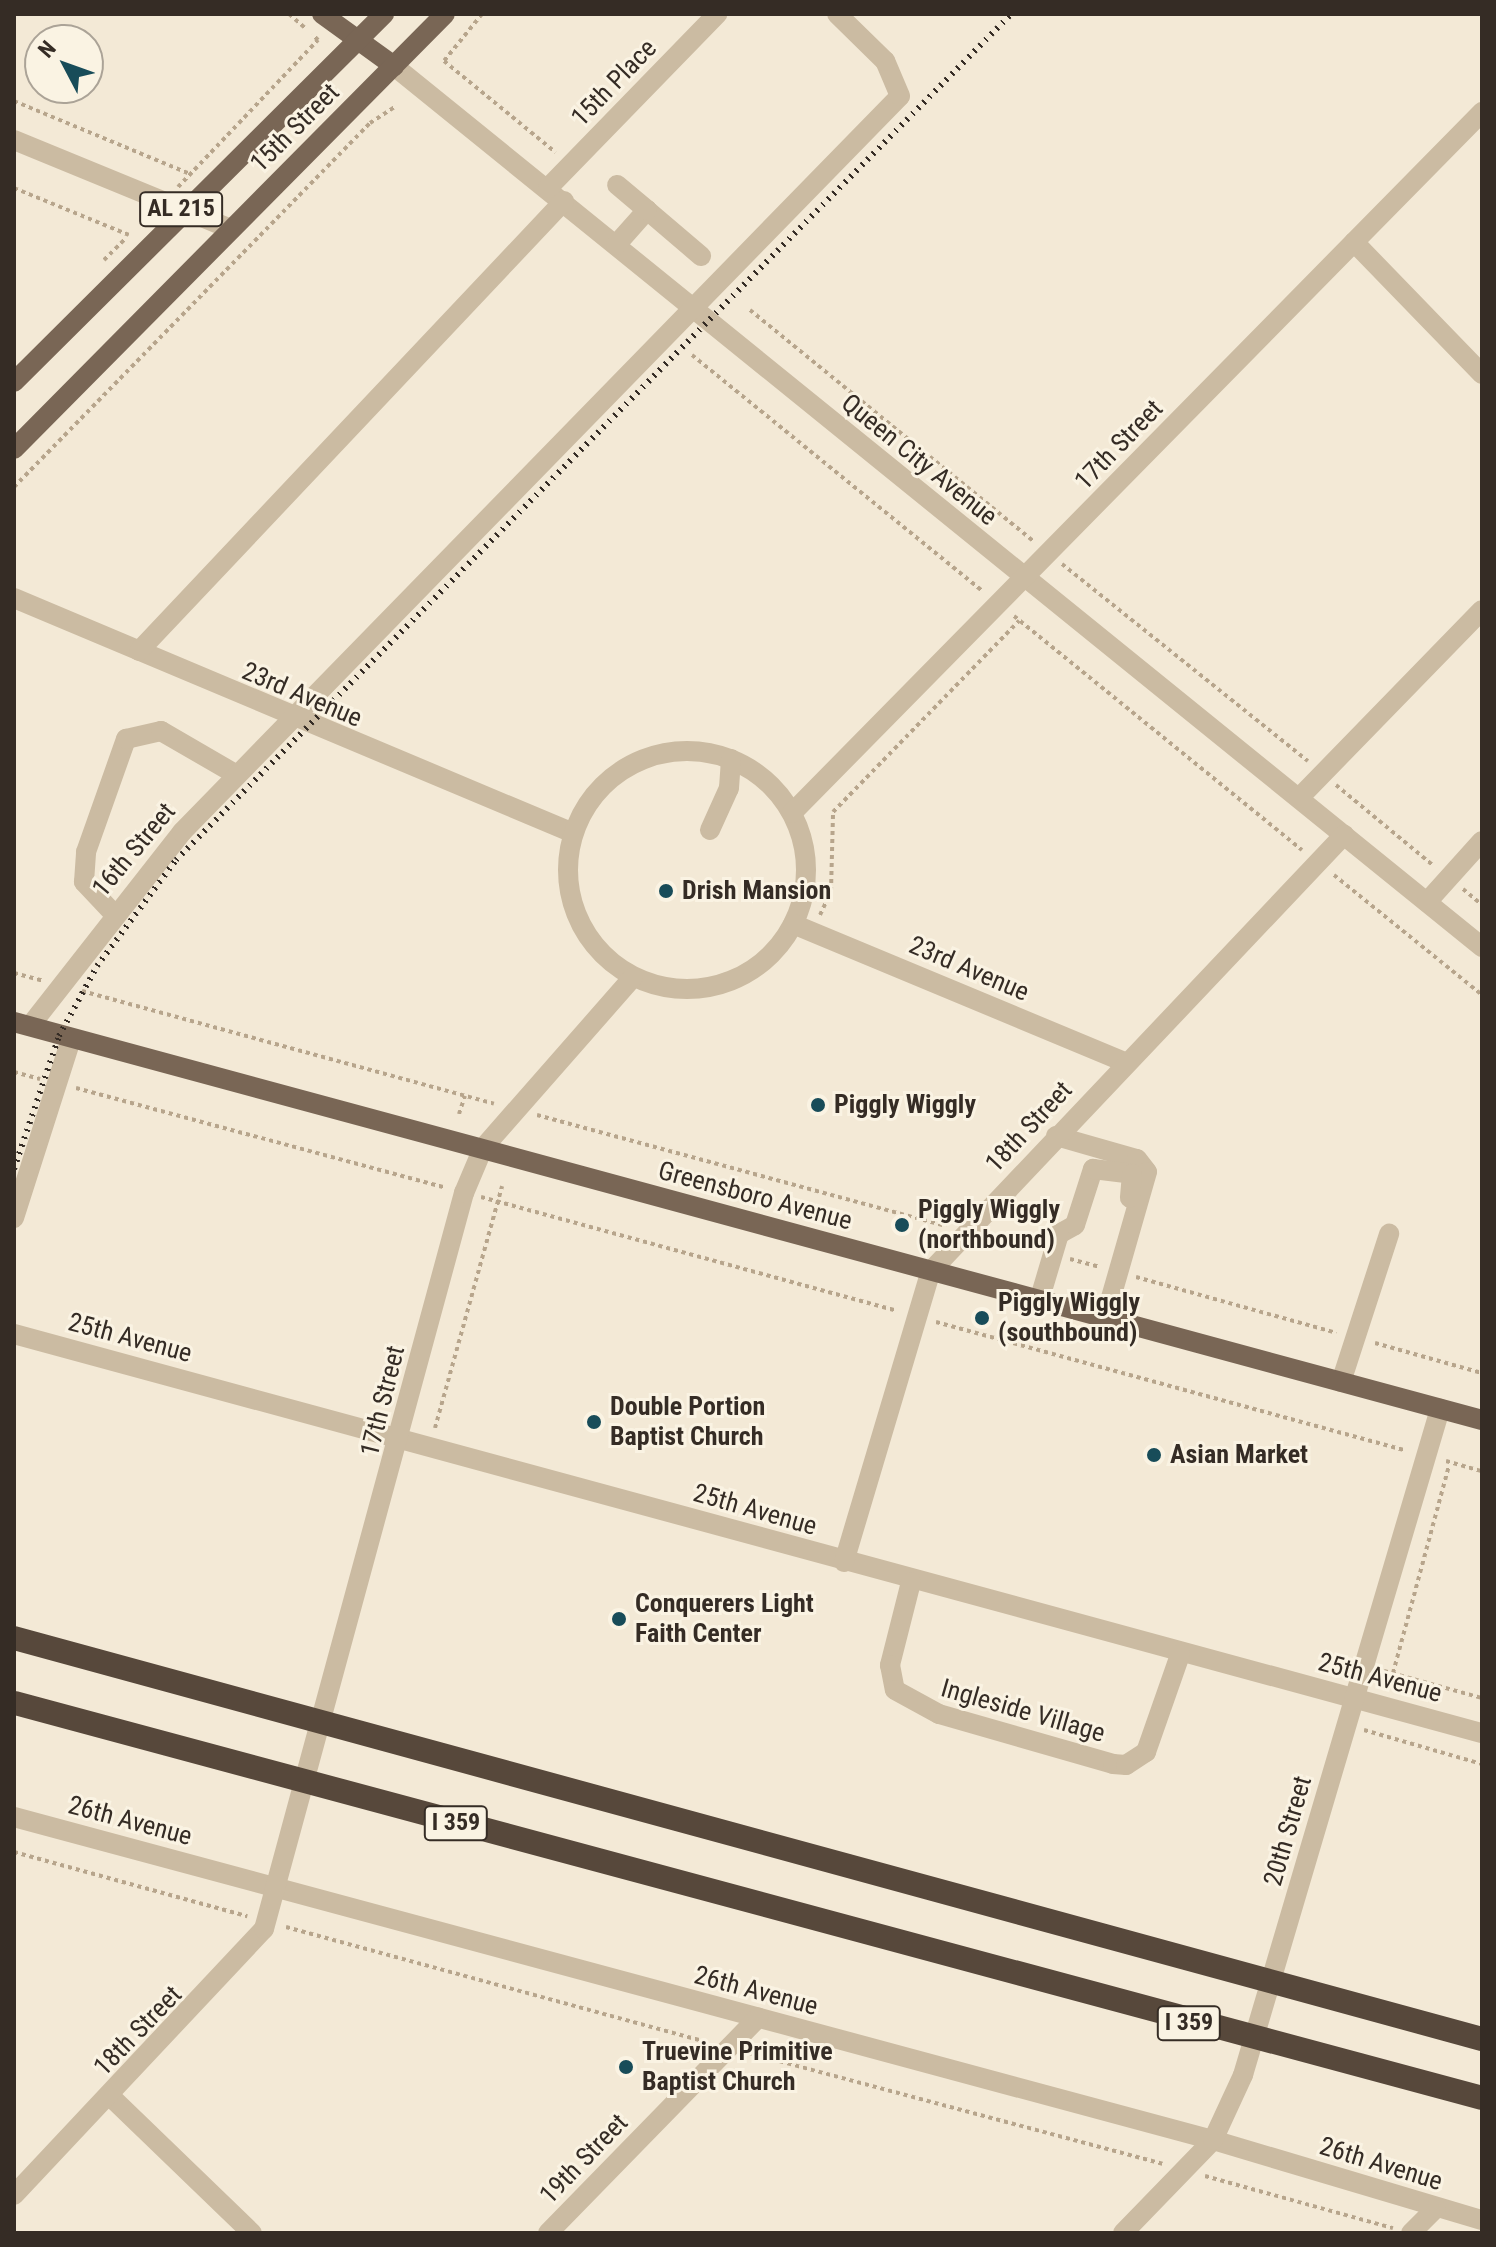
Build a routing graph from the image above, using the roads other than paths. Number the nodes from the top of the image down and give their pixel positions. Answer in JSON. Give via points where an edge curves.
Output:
{"nodes":[{"id":1,"x":322,"y":14,"type":"edge"},
{"id":2,"x":384,"y":14,"type":"edge"},
{"id":3,"x":445,"y":14,"type":"edge"},
{"id":4,"x":717,"y":14,"type":"edge"},
{"id":5,"x":837,"y":14,"type":"edge"},
{"id":6,"x":356,"y":42,"type":"junction"},
{"id":7,"x":394,"y":66,"type":"junction"},
{"id":8,"x":1482,"y":112,"type":"edge"},
{"id":9,"x":14,"y":140,"type":"edge"},
{"id":10,"x":617,"y":185,"type":"dead end"},
{"id":11,"x":556,"y":195,"type":"junction"},
{"id":12,"x":180,"y":210,"type":"junction"},
{"id":13,"x":647,"y":210,"type":"junction"},
{"id":14,"x":231,"y":229,"type":"junction"},
{"id":15,"x":1354,"y":242,"type":"junction"},
{"id":16,"x":616,"y":245,"type":"junction"},
{"id":17,"x":701,"y":256,"type":"dead end"},
{"id":18,"x":695,"y":313,"type":"junction"},
{"id":19,"x":1482,"y":374,"type":"edge"},
{"id":20,"x":14,"y":382,"type":"edge"},
{"id":21,"x":14,"y":449,"type":"edge"},
{"id":22,"x":1025,"y":579,"type":"junction"},
{"id":23,"x":14,"y":598,"type":"edge"},
{"id":24,"x":1482,"y":610,"type":"edge"},
{"id":25,"x":139,"y":651,"type":"junction"},
{"id":26,"x":292,"y":720,"type":"junction"},
{"id":27,"x":731,"y":759,"type":"junction"},
{"id":28,"x":237,"y":775,"type":"junction"},
{"id":29,"x":1299,"y":798,"type":"junction"},
{"id":30,"x":792,"y":813,"type":"junction"},
{"id":31,"x":710,"y":830,"type":"dead end"},
{"id":32,"x":573,"y":833,"type":"junction"},
{"id":33,"x":1344,"y":835,"type":"junction"},
{"id":34,"x":1482,"y":841,"type":"edge"},
{"id":35,"x":1427,"y":902,"type":"junction"},
{"id":36,"x":114,"y":914,"type":"junction"},
{"id":37,"x":803,"y":928,"type":"junction"},
{"id":38,"x":1482,"y":947,"type":"edge"},
{"id":39,"x":633,"y":977,"type":"junction"},
{"id":40,"x":22,"y":1024,"type":"edge"},
{"id":41,"x":71,"y":1039,"type":"junction"},
{"id":42,"x":1124,"y":1062,"type":"junction"},
{"id":43,"x":1056,"y":1136,"type":"junction"},
{"id":44,"x":483,"y":1148,"type":"junction"},
{"id":45,"x":14,"y":1218,"type":"edge"},
{"id":46,"x":1127,"y":1232,"type":"junction"},
{"id":47,"x":1389,"y":1234,"type":"dead end"},
{"id":48,"x":931,"y":1271,"type":"junction"},
{"id":49,"x":1039,"y":1301,"type":"junction"},
{"id":50,"x":1105,"y":1318,"type":"junction"},
{"id":51,"x":14,"y":1334,"type":"edge"},
{"id":52,"x":1341,"y":1382,"type":"junction"},
{"id":53,"x":1440,"y":1409,"type":"junction"},
{"id":54,"x":1482,"y":1420,"type":"edge"},
{"id":55,"x":401,"y":1439,"type":"junction"},
{"id":56,"x":844,"y":1562,"type":"junction"},
{"id":57,"x":911,"y":1582,"type":"junction"},
{"id":58,"x":14,"y":1638,"type":"edge"},
{"id":59,"x":1180,"y":1655,"type":"junction"},
{"id":60,"x":1354,"y":1697,"type":"junction"},
{"id":61,"x":15,"y":1703,"type":"edge"},
{"id":62,"x":1482,"y":1733,"type":"edge"},
{"id":63,"x":14,"y":1817,"type":"edge"},
{"id":64,"x":277,"y":1888,"type":"junction"},
{"id":65,"x":758,"y":2018,"type":"junction"},
{"id":66,"x":1482,"y":2039,"type":"edge"},
{"id":67,"x":111,"y":2097,"type":"junction"},
{"id":68,"x":1482,"y":2098,"type":"edge"},
{"id":69,"x":1213,"y":2140,"type":"junction"},
{"id":70,"x":14,"y":2195,"type":"edge"},
{"id":71,"x":1436,"y":2208,"type":"junction"},
{"id":72,"x":1482,"y":2220,"type":"edge"},
{"id":73,"x":252,"y":2233,"type":"edge"},
{"id":74,"x":548,"y":2233,"type":"edge"},
{"id":75,"x":1123,"y":2233,"type":"edge"},
{"id":76,"x":1411,"y":2233,"type":"edge"}],
"edges":[{"from":1,"to":6,"type":"main road","name":"Queen City Avenue"},
{"from":2,"to":6,"type":"main road","name":"15th Street","number":"AL 215"},
{"from":3,"to":7,"type":"main road","name":"15th Street","number":"AL 215"},
{"from":4,"to":11,"type":"street","name":"15th Place"},
{"from":5,"to":18,"type":"street","name":"16th Street","via":[[885,61],[900,96]]},
{"from":6,"to":7,"type":"main road","name":"Queen City Avenue"},
{"from":6,"to":12,"type":"main road","name":"15th Street","number":"AL 215"},
{"from":7,"to":11,"type":"street","name":"Queen City Avenue"},
{"from":7,"to":14,"type":"main road","name":"15th Street","number":"AL 215"},
{"from":8,"to":15,"type":"street","name":"17th Street"},
{"from":9,"to":12,"type":"street"},
{"from":10,"to":13,"type":"street"},
{"from":11,"to":16,"type":"street","name":"Queen City Avenue"},
{"from":11,"to":25,"type":"street","name":"15th Place"},
{"from":12,"to":14,"type":"street"},
{"from":12,"to":20,"type":"main road","name":"15th Street","number":"AL 215"},
{"from":13,"to":16,"type":"street"},
{"from":13,"to":17,"type":"street"},
{"from":14,"to":21,"type":"main road","name":"15th Street","number":"AL 215"},
{"from":15,"to":19,"type":"street"},
{"from":15,"to":22,"type":"street","name":"17th Street"},
{"from":16,"to":18,"type":"street","name":"Queen City Avenue"},
{"from":18,"to":22,"type":"street","name":"Queen City Avenue"},
{"from":18,"to":26,"type":"street","name":"16th Street"},
{"from":22,"to":29,"type":"street","name":"Queen City Avenue"},
{"from":22,"to":30,"type":"street","name":"17th Street"},
{"from":23,"to":25,"type":"street","name":"23rd Avenue"},
{"from":24,"to":29,"type":"street"},
{"from":25,"to":26,"type":"street","name":"23rd Avenue"},
{"from":26,"to":28,"type":"street","name":"16th Street"},
{"from":26,"to":32,"type":"street","name":"23rd Avenue"},
{"from":27,"to":30,"type":"street","via":[[762,776]]},
{"from":27,"to":31,"type":"street","via":[[729,788]]},
{"from":27,"to":32,"type":"street","via":[[691,751],[643,759],[602,787]]},
{"from":28,"to":36,"type":"street","name":"16th Street"},
{"from":28,"to":36,"type":"street","via":[[161,731],[126,739],[86,852],[84,882]]},
{"from":29,"to":33,"type":"street","name":"Queen City Avenue"},
{"from":30,"to":37,"type":"street","via":[[806,863]]},
{"from":32,"to":39,"type":"street","via":[[572,904],[597,950]]},
{"from":33,"to":35,"type":"street","name":"Queen City Avenue"},
{"from":33,"to":42,"type":"street","name":"18th Street"},
{"from":34,"to":35,"type":"street"},
{"from":35,"to":38,"type":"street","name":"Queen City Avenue"},
{"from":36,"to":40,"type":"street","name":"16th Street"},
{"from":37,"to":39,"type":"street","via":[[730,982],[681,990]]},
{"from":37,"to":42,"type":"street","name":"23rd Avenue"},
{"from":39,"to":44,"type":"street","name":"17th Street"},
{"from":40,"to":41,"type":"main road","name":"Greensboro Avenue"},
{"from":41,"to":44,"type":"main road","name":"Greensboro Avenue"},
{"from":41,"to":45,"type":"street"},
{"from":42,"to":43,"type":"street","name":"18th Street"},
{"from":43,"to":46,"type":"street","via":[[1144,1167]]},
{"from":43,"to":48,"type":"street","name":"18th Street"},
{"from":44,"to":48,"type":"main road","name":"Greensboro Avenue"},
{"from":44,"to":55,"type":"street","name":"17th Street","via":[[464,1193]]},
{"from":46,"to":49,"type":"street","via":[[1132,1174],[1099,1165],[1075,1225],[1059,1234]]},
{"from":46,"to":50,"type":"street"},
{"from":47,"to":52,"type":"street"},
{"from":48,"to":49,"type":"main road","name":"Greensboro Avenue"},
{"from":48,"to":56,"type":"street","name":"18th Street"},
{"from":49,"to":50,"type":"main road","name":"Greensboro Avenue"},
{"from":50,"to":52,"type":"main road","name":"Greensboro Avenue"},
{"from":51,"to":55,"type":"street","name":"25th Avenue"},
{"from":52,"to":53,"type":"main road","name":"Greensboro Avenue"},
{"from":53,"to":54,"type":"main road","name":"Greensboro Avenue"},
{"from":53,"to":60,"type":"street","name":"20th Street"},
{"from":55,"to":56,"type":"street","name":"25th Avenue"},
{"from":55,"to":64,"type":"street","name":"17th Street"},
{"from":56,"to":57,"type":"street","name":"25th Avenue"},
{"from":57,"to":59,"type":"street","name":"25th Avenue"},
{"from":57,"to":59,"type":"street","name":"Ingleside Village","via":[[890,1665],[895,1690],[939,1714],[1113,1764],[1126,1765],[1146,1752]]},
{"from":58,"to":66,"type":"highway","number":"I 359","bridge":true},
{"from":59,"to":60,"type":"street","name":"25th Avenue"},
{"from":60,"to":62,"type":"street","name":"25th Avenue"},
{"from":60,"to":69,"type":"street","name":"20th Street","via":[[1243,2075]]},
{"from":61,"to":68,"type":"highway","number":"I 359","bridge":true},
{"from":63,"to":64,"type":"street","name":"26th Avenue"},
{"from":64,"to":65,"type":"street","name":"26th Avenue"},
{"from":64,"to":67,"type":"street","name":"18th Street","via":[[251,1951]]},
{"from":65,"to":69,"type":"street","name":"26th Avenue"},
{"from":65,"to":74,"type":"street","name":"19th Street"},
{"from":67,"to":70,"type":"street","name":"18th Street"},
{"from":67,"to":73,"type":"street"},
{"from":69,"to":71,"type":"street","name":"26th Avenue"},
{"from":69,"to":75,"type":"street","name":"20th Street"},
{"from":71,"to":72,"type":"street","name":"26th Avenue"},
{"from":71,"to":76,"type":"street"}]}
